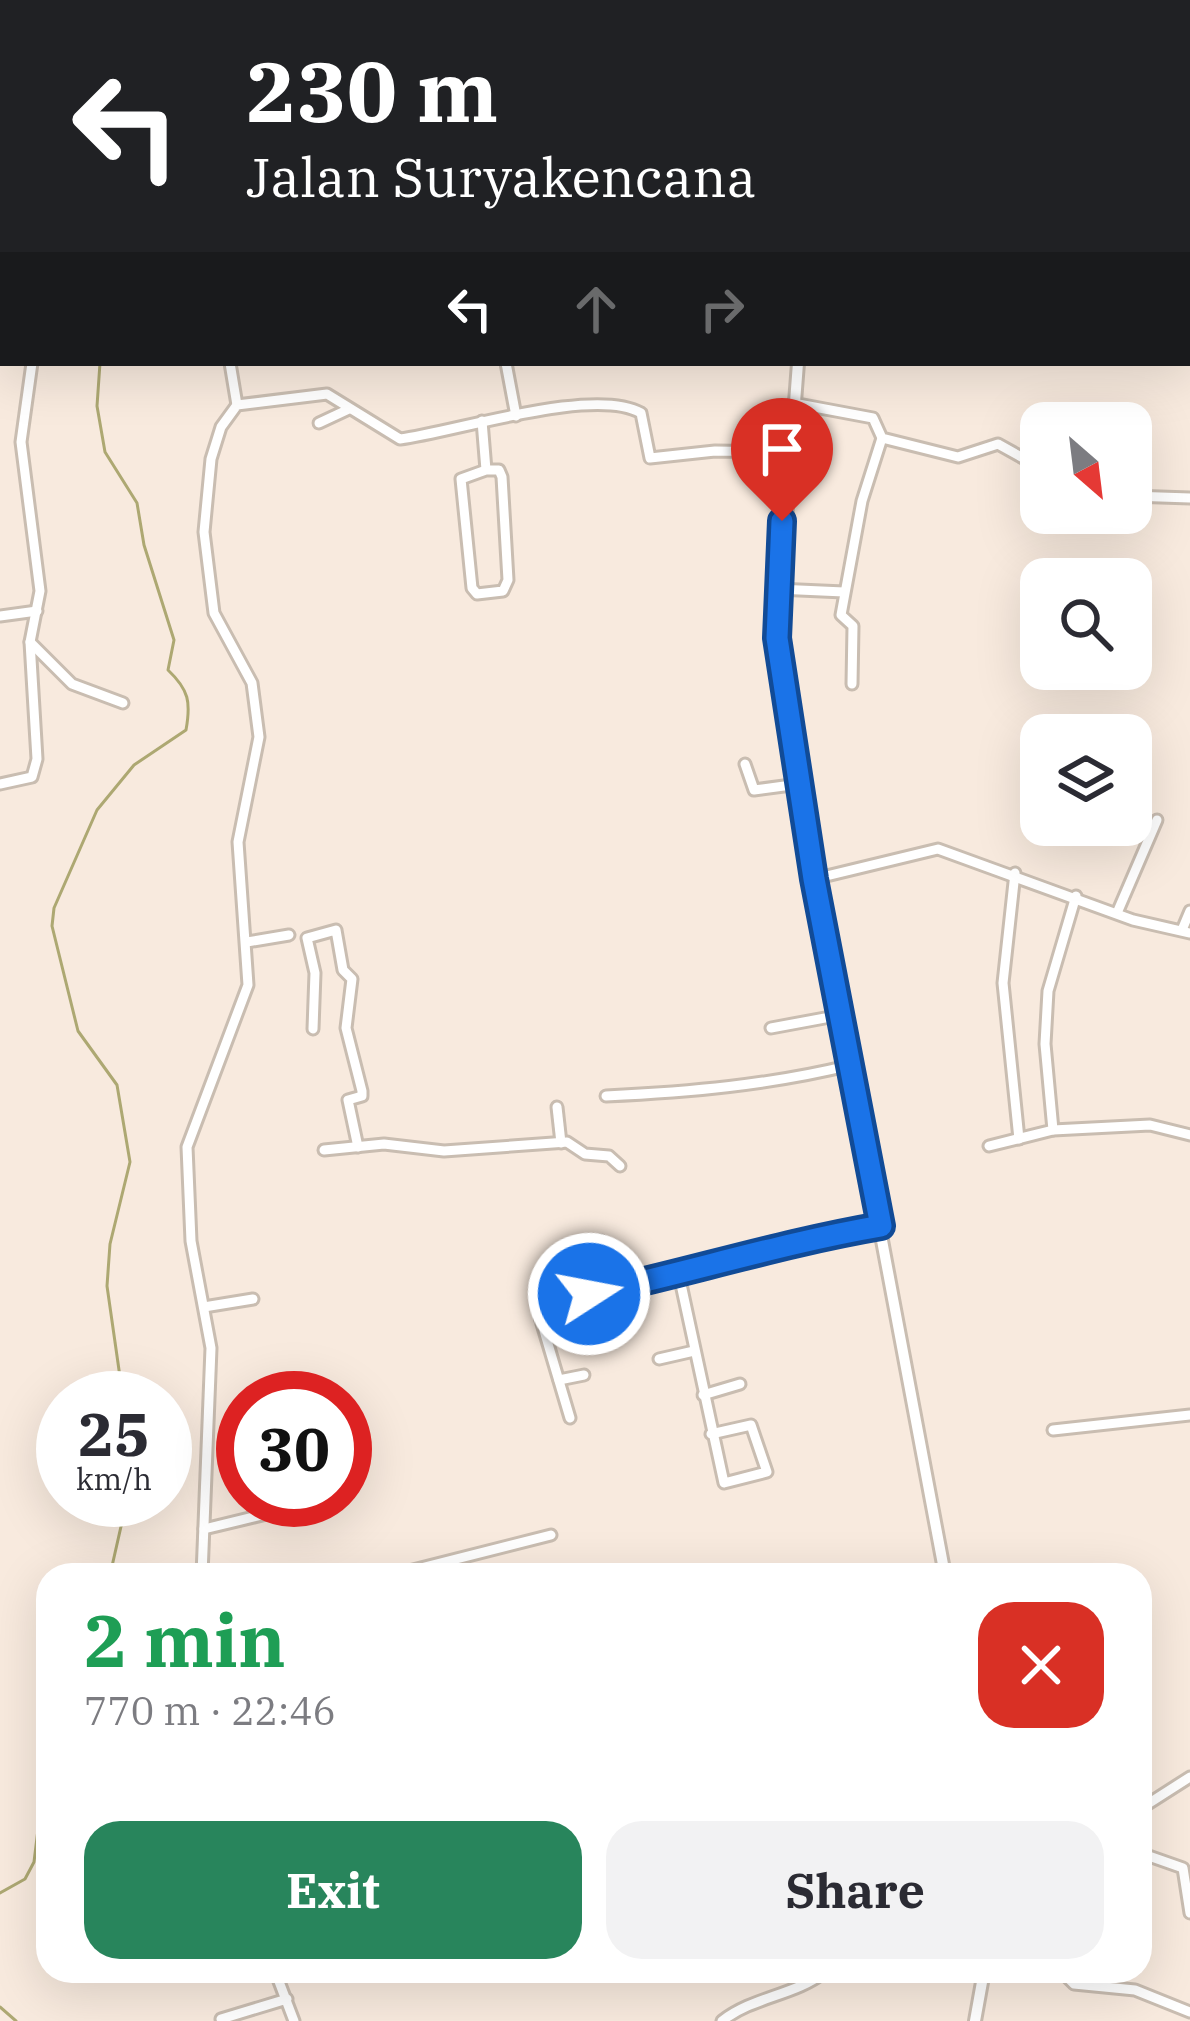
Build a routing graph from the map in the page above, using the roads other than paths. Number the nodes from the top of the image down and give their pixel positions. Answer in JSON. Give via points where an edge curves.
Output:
{"nodes":[{"id":1,"x":32,"y":366,"type":"edge"},
{"id":2,"x":230,"y":366,"type":"edge"},
{"id":3,"x":507,"y":366,"type":"edge"},
{"id":4,"x":797,"y":366,"type":"edge"},
{"id":5,"x":793,"y":403,"type":"junction"},
{"id":6,"x":237,"y":405,"type":"junction"},
{"id":7,"x":349,"y":409,"type":"junction"},
{"id":8,"x":516,"y":416,"type":"junction"},
{"id":9,"x":482,"y":422,"type":"junction"},
{"id":10,"x":319,"y":423,"type":"dead end"},
{"id":11,"x":883,"y":438,"type":"junction"},
{"id":12,"x":790,"y":452,"type":"junction"},
{"id":13,"x":1020,"y":456,"type":"edge"},
{"id":14,"x":486,"y":470,"type":"junction"},
{"id":15,"x":1152,"y":497,"type":"edge"},
{"id":16,"x":1190,"y":498,"type":"edge"},
{"id":17,"x":777,"y":589,"type":"junction"},
{"id":18,"x":844,"y":592,"type":"junction"},
{"id":19,"x":37,"y":611,"type":"junction"},
{"id":20,"x":0,"y":616,"type":"edge"},
{"id":21,"x":30,"y":642,"type":"junction"},
{"id":22,"x":852,"y":684,"type":"dead end"},
{"id":23,"x":122,"y":704,"type":"dead end"},
{"id":24,"x":746,"y":764,"type":"dead end"},
{"id":25,"x":0,"y":784,"type":"edge"},
{"id":26,"x":799,"y":784,"type":"junction"},
{"id":27,"x":1157,"y":820,"type":"dead end"},
{"id":28,"x":1015,"y":873,"type":"junction"},
{"id":29,"x":814,"y":879,"type":"junction"},
{"id":30,"x":1076,"y":896,"type":"junction"},
{"id":31,"x":1190,"y":911,"type":"edge"},
{"id":32,"x":1117,"y":913,"type":"junction"},
{"id":33,"x":1186,"y":932,"type":"edge"},
{"id":34,"x":289,"y":935,"type":"dead end"},
{"id":35,"x":247,"y":942,"type":"junction"},
{"id":36,"x":841,"y":1016,"type":"junction"},
{"id":37,"x":771,"y":1028,"type":"dead end"},
{"id":38,"x":313,"y":1029,"type":"dead end"},
{"id":39,"x":851,"y":1065,"type":"junction"},
{"id":40,"x":605,"y":1096,"type":"dead end"},
{"id":41,"x":557,"y":1107,"type":"dead end"},
{"id":42,"x":1053,"y":1130,"type":"junction"},
{"id":43,"x":1190,"y":1135,"type":"edge"},
{"id":44,"x":1019,"y":1138,"type":"junction"},
{"id":45,"x":561,"y":1143,"type":"junction"},
{"id":46,"x":989,"y":1146,"type":"dead end"},
{"id":47,"x":358,"y":1147,"type":"junction"},
{"id":48,"x":325,"y":1150,"type":"dead end"},
{"id":49,"x":620,"y":1166,"type":"dead end"},
{"id":50,"x":881,"y":1226,"type":"junction"},
{"id":51,"x":601,"y":1241,"type":"dead end"},
{"id":52,"x":564,"y":1257,"type":"dead end"},
{"id":53,"x":679,"y":1276,"type":"junction"},
{"id":54,"x":612,"y":1289,"type":"junction"},
{"id":55,"x":571,"y":1298,"type":"junction"},
{"id":56,"x":253,"y":1299,"type":"dead end"},
{"id":57,"x":204,"y":1307,"type":"junction"},
{"id":58,"x":694,"y":1351,"type":"junction"},
{"id":59,"x":659,"y":1359,"type":"dead end"},
{"id":60,"x":584,"y":1375,"type":"dead end"},
{"id":61,"x":559,"y":1380,"type":"junction"},
{"id":62,"x":740,"y":1384,"type":"dead end"},
{"id":63,"x":703,"y":1395,"type":"junction"},
{"id":64,"x":1190,"y":1415,"type":"edge"},
{"id":65,"x":570,"y":1418,"type":"dead end"},
{"id":66,"x":1053,"y":1430,"type":"dead end"},
{"id":67,"x":711,"y":1434,"type":"junction"},
{"id":68,"x":216,"y":1526,"type":"edge"},
{"id":69,"x":204,"y":1529,"type":"junction"},
{"id":70,"x":551,"y":1535,"type":"dead end"},
{"id":71,"x":203,"y":1563,"type":"edge"},
{"id":72,"x":440,"y":1563,"type":"edge"},
{"id":73,"x":943,"y":1563,"type":"edge"},
{"id":74,"x":1190,"y":1777,"type":"edge"},
{"id":75,"x":1152,"y":1801,"type":"edge"},
{"id":76,"x":1152,"y":1857,"type":"edge"},
{"id":77,"x":1190,"y":1913,"type":"edge"},
{"id":78,"x":280,"y":1983,"type":"edge"},
{"id":79,"x":810,"y":1983,"type":"edge"},
{"id":80,"x":982,"y":1983,"type":"edge"},
{"id":81,"x":1073,"y":1983,"type":"edge"},
{"id":82,"x":1190,"y":1997,"type":"edge"},
{"id":83,"x":287,"y":2000,"type":"junction"},
{"id":84,"x":1178,"y":2006,"type":"junction"},
{"id":85,"x":1190,"y":2012,"type":"edge"},
{"id":86,"x":221,"y":2019,"type":"edge"},
{"id":87,"x":294,"y":2021,"type":"edge"},
{"id":88,"x":722,"y":2021,"type":"edge"},
{"id":89,"x":975,"y":2021,"type":"edge"}],
"edges":[{"from":1,"to":19,"type":"street","via":[[21,442]]},
{"from":2,"to":6,"type":"street"},
{"from":3,"to":8,"type":"street"},
{"from":4,"to":5,"type":"street"},
{"from":5,"to":11,"type":"street","via":[[873,418]]},
{"from":5,"to":12,"type":"street"},
{"from":6,"to":7,"type":"street","via":[[324,394]]},
{"from":6,"to":35,"type":"street","via":[[211,459],[204,532],[214,613],[243,661],[258,710],[237,854]]},
{"from":7,"to":9,"type":"street","via":[[400,440]]},
{"from":7,"to":10,"type":"street"},
{"from":8,"to":9,"type":"street"},
{"from":8,"to":12,"type":"street","via":[[634,409],[644,418],[645,452],[655,459]]},
{"from":9,"to":14,"type":"street"},
{"from":11,"to":13,"type":"street","via":[[958,457],[998,444]]},
{"from":11,"to":18,"type":"street"},
{"from":12,"to":17,"type":"street"},
{"from":14,"to":14,"type":"street","via":[[461,483],[477,593],[502,590],[508,580],[502,477]]},
{"from":15,"to":16,"type":"street"},
{"from":17,"to":18,"type":"street"},
{"from":17,"to":26,"type":"street"},
{"from":18,"to":22,"type":"street","via":[[841,615],[853,626]]},
{"from":19,"to":20,"type":"street"},
{"from":19,"to":21,"type":"street"},
{"from":21,"to":23,"type":"street","via":[[72,684]]},
{"from":21,"to":25,"type":"street","via":[[35,773]]},
{"from":24,"to":26,"type":"street","via":[[754,790]]},
{"from":26,"to":29,"type":"street"},
{"from":27,"to":32,"type":"street"},
{"from":28,"to":29,"type":"street","via":[[938,849]]},
{"from":28,"to":30,"type":"street"},
{"from":28,"to":44,"type":"street","via":[[1004,983]]},
{"from":29,"to":36,"type":"street"},
{"from":30,"to":32,"type":"street"},
{"from":30,"to":42,"type":"street","via":[[1048,991]]},
{"from":31,"to":33,"type":"street"},
{"from":32,"to":33,"type":"street"},
{"from":34,"to":35,"type":"street"},
{"from":35,"to":57,"type":"street","via":[[245,998],[187,1148]]},
{"from":36,"to":37,"type":"street"},
{"from":36,"to":39,"type":"street"},
{"from":38,"to":47,"type":"street","via":[[307,938],[336,929],[352,979],[346,1028],[362,1095],[348,1100]]},
{"from":39,"to":40,"type":"street","via":[[699,1093]]},
{"from":39,"to":50,"type":"street"},
{"from":41,"to":45,"type":"street"},
{"from":42,"to":43,"type":"street","via":[[1150,1126]]},
{"from":42,"to":44,"type":"street"},
{"from":44,"to":46,"type":"street"},
{"from":45,"to":47,"type":"street"},
{"from":45,"to":49,"type":"street"},
{"from":47,"to":48,"type":"street"},
{"from":50,"to":53,"type":"street"},
{"from":50,"to":73,"type":"street"},
{"from":51,"to":54,"type":"street"},
{"from":52,"to":55,"type":"street"},
{"from":53,"to":54,"type":"street"},
{"from":53,"to":58,"type":"street"},
{"from":54,"to":55,"type":"street"},
{"from":55,"to":61,"type":"street","via":[[541,1310]]},
{"from":56,"to":57,"type":"street"},
{"from":57,"to":69,"type":"street","via":[[212,1348]]},
{"from":58,"to":59,"type":"street"},
{"from":58,"to":63,"type":"street"},
{"from":60,"to":61,"type":"street"},
{"from":61,"to":65,"type":"street"},
{"from":62,"to":63,"type":"street"},
{"from":63,"to":67,"type":"street"},
{"from":64,"to":66,"type":"street"},
{"from":67,"to":67,"type":"street","via":[[751,1425],[767,1472],[726,1484]]},
{"from":68,"to":69,"type":"street"},
{"from":69,"to":71,"type":"street"},
{"from":70,"to":72,"type":"street"},
{"from":74,"to":75,"type":"street"},
{"from":76,"to":77,"type":"street","via":[[1183,1868]]},
{"from":78,"to":83,"type":"street"},
{"from":79,"to":88,"type":"street"},
{"from":80,"to":89,"type":"street"},
{"from":81,"to":84,"type":"street","via":[[1136,1990]]},
{"from":82,"to":84,"type":"street"},
{"from":83,"to":86,"type":"street"},
{"from":83,"to":87,"type":"street"},
{"from":84,"to":85,"type":"street"}]}
